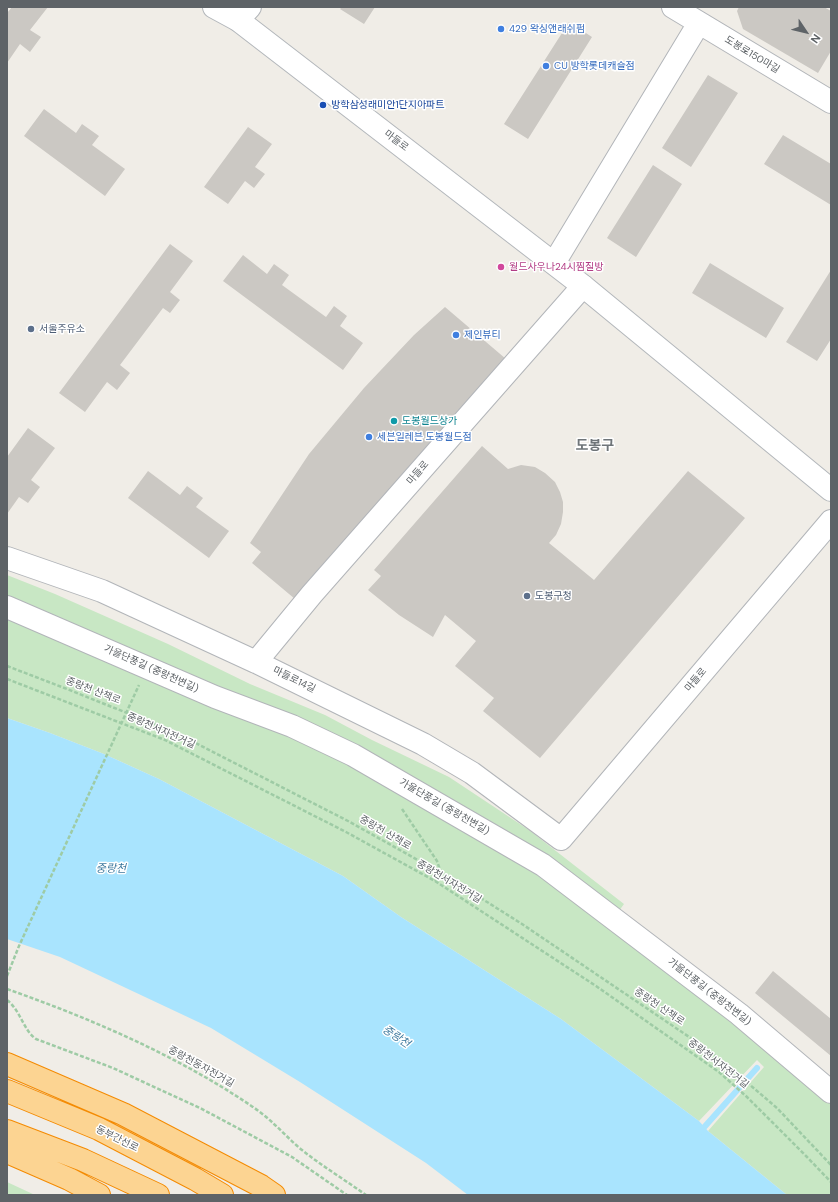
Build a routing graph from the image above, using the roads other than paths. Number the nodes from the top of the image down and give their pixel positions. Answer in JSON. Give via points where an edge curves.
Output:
{"nodes":[{"id":1,"x":214,"y":7,"type":"edge"},
{"id":2,"x":673,"y":7,"type":"edge"},
{"id":3,"x":244,"y":11,"type":"edge"},
{"id":4,"x":699,"y":23,"type":"junction"},
{"id":5,"x":831,"y":102,"type":"edge"},
{"id":6,"x":554,"y":263,"type":"junction"},
{"id":7,"x":582,"y":286,"type":"junction"},
{"id":8,"x":831,"y":490,"type":"edge"},
{"id":9,"x":831,"y":521,"type":"edge"},
{"id":10,"x":7,"y":558,"type":"edge"},
{"id":11,"x":7,"y":607,"type":"edge"},
{"id":12,"x":256,"y":662,"type":"junction"},
{"id":13,"x":562,"y":839,"type":"joint"},
{"id":14,"x":7,"y":1064,"type":"edge"},
{"id":15,"x":7,"y":1091,"type":"edge"},
{"id":16,"x":831,"y":1092,"type":"edge"},
{"id":17,"x":7,"y":1131,"type":"edge"},
{"id":18,"x":7,"y":1152,"type":"edge"},
{"id":19,"x":99,"y":1195,"type":"edge"},
{"id":20,"x":158,"y":1195,"type":"edge"},
{"id":21,"x":222,"y":1195,"type":"edge"},
{"id":22,"x":274,"y":1195,"type":"edge"}],
"edges":[{"from":1,"to":3,"type":"street","name":"마들로"},
{"from":2,"to":4,"type":"street","name":"도봉로150마길"},
{"from":3,"to":6,"type":"street","name":"마들로"},
{"from":4,"to":5,"type":"street","name":"도봉로150마길"},
{"from":4,"to":6,"type":"street"},
{"from":6,"to":7,"type":"street","name":"마들로"},
{"from":7,"to":8,"type":"street","name":"마들로"},
{"from":7,"to":12,"type":"street","name":"마들로","via":[[317,588]]},
{"from":9,"to":13,"type":"street","name":"마들로"},
{"from":10,"to":12,"type":"street","name":"마들로14길","via":[[102,591]]},
{"from":11,"to":16,"type":"street","name":"가을단풍길 (중랑천변길)","via":[[215,698],[292,726],[353,755],[543,865],[739,1014]]},
{"from":12,"to":13,"type":"street","name":"마들로14길","via":[[441,753]]},
{"from":14,"to":22,"type":"highway","via":[[123,1114]]},
{"from":15,"to":21,"type":"highway","name":"동부간선로","via":[[99,1130]]},
{"from":17,"to":20,"type":"highway","via":[[83,1160]]},
{"from":18,"to":19,"type":"highway","via":[[70,1179]]}]}
